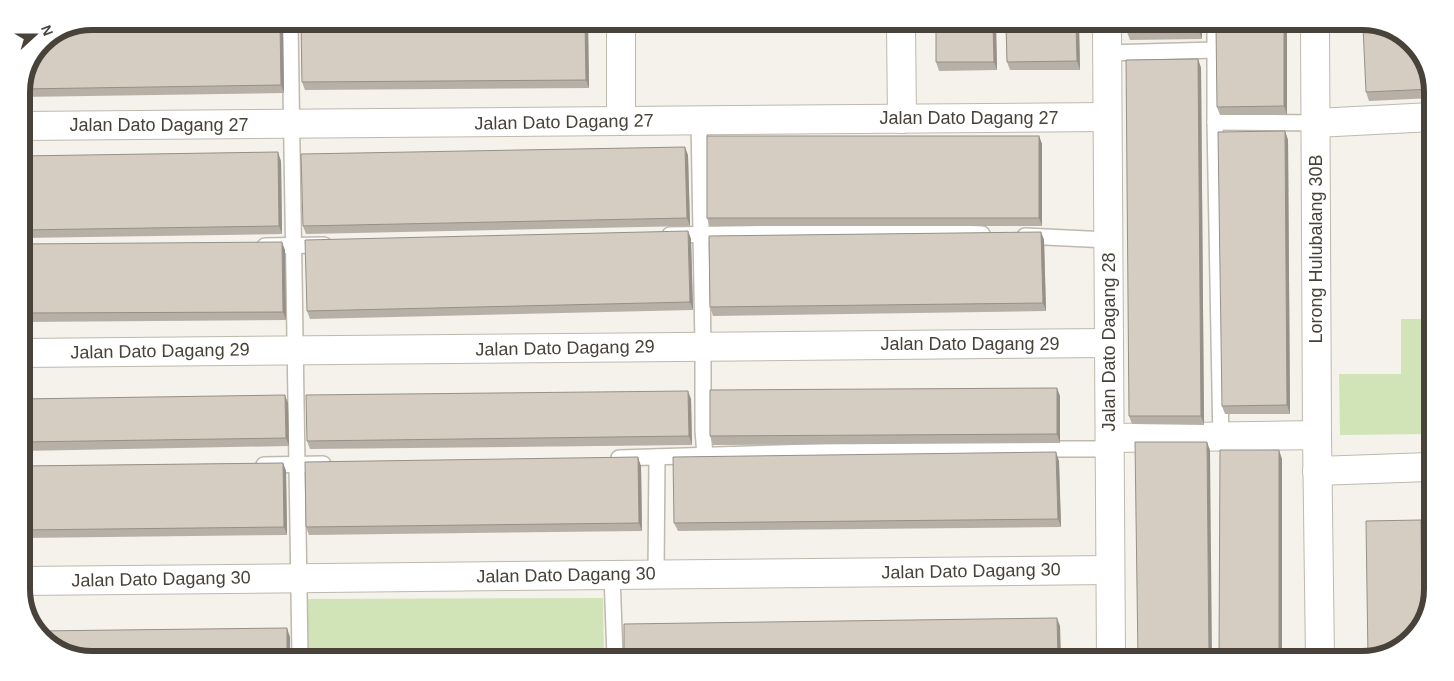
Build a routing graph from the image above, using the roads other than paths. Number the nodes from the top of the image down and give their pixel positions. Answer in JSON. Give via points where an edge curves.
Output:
{"nodes":[{"id":1,"x":290,"y":30,"type":"edge"},
{"id":2,"x":620,"y":30,"type":"edge"},
{"id":3,"x":901,"y":30,"type":"edge"},
{"id":4,"x":1106,"y":30,"type":"edge"},
{"id":5,"x":1215,"y":30,"type":"edge"},
{"id":6,"x":1315,"y":30,"type":"edge"},
{"id":7,"x":1215,"y":50,"type":"junction"},
{"id":8,"x":1107,"y":53,"type":"junction"},
{"id":9,"x":1107,"y":117,"type":"junction"},
{"id":10,"x":1424,"y":117,"type":"edge"},
{"id":11,"x":902,"y":119,"type":"junction"},
{"id":12,"x":699,"y":120,"type":"junction"},
{"id":13,"x":621,"y":121,"type":"junction"},
{"id":14,"x":1215,"y":122,"type":"junction"},
{"id":15,"x":1316,"y":123,"type":"junction"},
{"id":16,"x":292,"y":124,"type":"junction"},
{"id":17,"x":30,"y":126,"type":"edge"},
{"id":18,"x":701,"y":234,"type":"junction"},
{"id":19,"x":993,"y":235,"type":"edge"},
{"id":20,"x":652,"y":236,"type":"edge"},
{"id":21,"x":1012,"y":236,"type":"edge"},
{"id":22,"x":1108,"y":240,"type":"junction"},
{"id":23,"x":343,"y":244,"type":"edge"},
{"id":24,"x":293,"y":245,"type":"junction"},
{"id":25,"x":254,"y":247,"type":"edge"},
{"id":26,"x":1109,"y":343,"type":"junction"},
{"id":27,"x":703,"y":346,"type":"junction"},
{"id":28,"x":295,"y":350,"type":"junction"},
{"id":29,"x":30,"y":353,"type":"edge"},
{"id":30,"x":1317,"y":435,"type":"junction"},
{"id":31,"x":1110,"y":443,"type":"junction"},
{"id":32,"x":1221,"y":446,"type":"junction"},
{"id":33,"x":705,"y":456,"type":"junction"},
{"id":34,"x":657,"y":457,"type":"junction"},
{"id":35,"x":608,"y":458,"type":"edge"},
{"id":36,"x":336,"y":464,"type":"edge"},
{"id":37,"x":248,"y":465,"type":"edge"},
{"id":38,"x":297,"y":465,"type":"junction"},
{"id":39,"x":1424,"y":467,"type":"edge"},
{"id":40,"x":1317,"y":471,"type":"junction"},
{"id":41,"x":1110,"y":570,"type":"junction"},
{"id":42,"x":656,"y":574,"type":"junction"},
{"id":43,"x":612,"y":575,"type":"junction"},
{"id":44,"x":299,"y":578,"type":"junction"},
{"id":45,"x":30,"y":581,"type":"edge"},
{"id":46,"x":300,"y":651,"type":"edge"},
{"id":47,"x":615,"y":651,"type":"edge"},
{"id":48,"x":1111,"y":651,"type":"edge"},
{"id":49,"x":1320,"y":651,"type":"edge"}],
"edges":[{"from":1,"to":16,"type":"lane"},
{"from":2,"to":13,"type":"street"},
{"from":3,"to":11,"type":"street"},
{"from":4,"to":8,"type":"street","name":"Jalan Dato Dagang 28"},
{"from":5,"to":7,"type":"lane"},
{"from":6,"to":15,"type":"street","name":"Lorong Hulubalang 30B"},
{"from":7,"to":8,"type":"lane"},
{"from":7,"to":14,"type":"lane"},
{"from":8,"to":9,"type":"street","name":"Jalan Dato Dagang 28"},
{"from":9,"to":11,"type":"street","name":"Jalan Dato Dagang 27"},
{"from":9,"to":22,"type":"street","name":"Jalan Dato Dagang 28"},
{"from":10,"to":15,"type":"street"},
{"from":11,"to":12,"type":"street","name":"Jalan Dato Dagang 27"},
{"from":12,"to":13,"type":"street","name":"Jalan Dato Dagang 27"},
{"from":12,"to":18,"type":"lane"},
{"from":13,"to":16,"type":"street","name":"Jalan Dato Dagang 27"},
{"from":14,"to":15,"type":"lane"},
{"from":14,"to":32,"type":"lane"},
{"from":15,"to":30,"type":"street","name":"Lorong Hulubalang 30B"},
{"from":16,"to":17,"type":"street","name":"Jalan Dato Dagang 27"},
{"from":16,"to":24,"type":"lane"},
{"from":18,"to":19,"type":"lane","via":[[916,231]]},
{"from":18,"to":20,"type":"lane"},
{"from":18,"to":27,"type":"lane"},
{"from":21,"to":22,"type":"lane"},
{"from":22,"to":26,"type":"street","name":"Jalan Dato Dagang 28"},
{"from":23,"to":24,"type":"lane"},
{"from":24,"to":25,"type":"lane"},
{"from":24,"to":28,"type":"lane"},
{"from":26,"to":27,"type":"street","name":"Jalan Dato Dagang 29"},
{"from":26,"to":31,"type":"street","name":"Jalan Dato Dagang 28"},
{"from":27,"to":28,"type":"street","name":"Jalan Dato Dagang 29"},
{"from":27,"to":33,"type":"lane"},
{"from":28,"to":29,"type":"street","name":"Jalan Dato Dagang 29"},
{"from":28,"to":38,"type":"lane"},
{"from":30,"to":32,"type":"street"},
{"from":30,"to":40,"type":"street","name":"Lorong Hulubalang 30B"},
{"from":31,"to":32,"type":"street"},
{"from":31,"to":33,"type":"lane"},
{"from":31,"to":41,"type":"street","name":"Jalan Dato Dagang 28"},
{"from":33,"to":34,"type":"lane"},
{"from":34,"to":35,"type":"lane"},
{"from":34,"to":42,"type":"lane"},
{"from":36,"to":38,"type":"lane"},
{"from":37,"to":38,"type":"lane"},
{"from":38,"to":44,"type":"lane"},
{"from":39,"to":40,"type":"street"},
{"from":40,"to":49,"type":"street","name":"Lorong Hulubalang 30B"},
{"from":41,"to":42,"type":"street","name":"Jalan Dato Dagang 30"},
{"from":41,"to":48,"type":"street","name":"Jalan Dato Dagang 28"},
{"from":42,"to":43,"type":"street","name":"Jalan Dato Dagang 30"},
{"from":43,"to":44,"type":"street","name":"Jalan Dato Dagang 30"},
{"from":43,"to":47,"type":"lane"},
{"from":44,"to":45,"type":"street","name":"Jalan Dato Dagang 30"},
{"from":44,"to":46,"type":"lane"}]}
